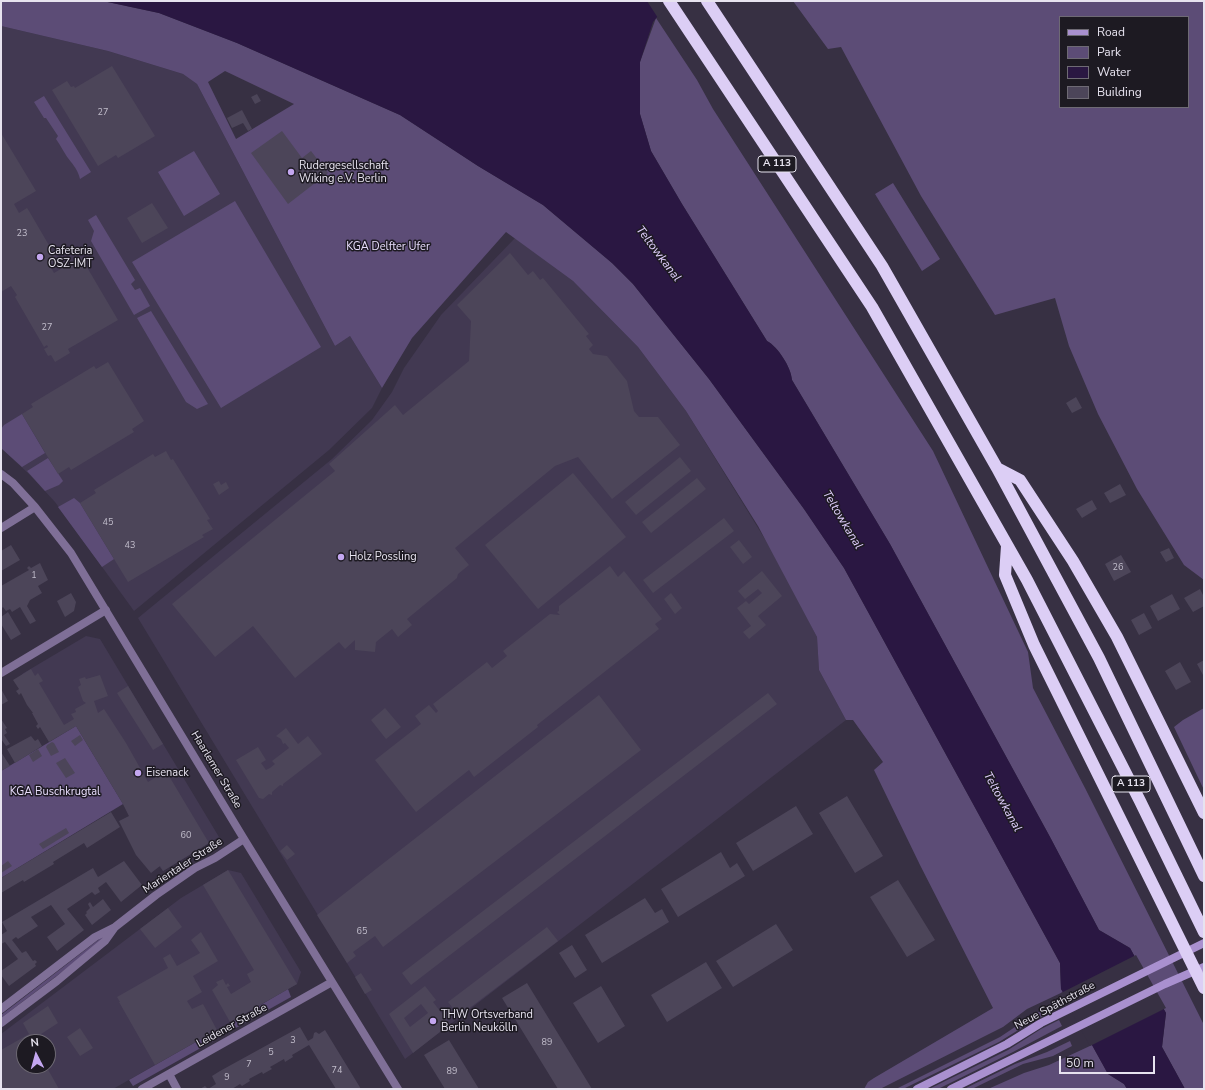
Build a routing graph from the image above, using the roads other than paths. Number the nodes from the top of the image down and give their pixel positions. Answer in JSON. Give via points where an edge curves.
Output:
{"nodes":[{"id":1,"x":669,"y":1,"type":"edge"},
{"id":2,"x":707,"y":2,"type":"edge"},
{"id":3,"x":997,"y":468,"type":"junction"},
{"id":4,"x":1,"y":474,"type":"edge"},
{"id":5,"x":35,"y":506,"type":"junction"},
{"id":6,"x":1,"y":528,"type":"edge"},
{"id":7,"x":1007,"y":546,"type":"junction"},
{"id":8,"x":106,"y":610,"type":"junction"},
{"id":9,"x":1,"y":673,"type":"edge"},
{"id":10,"x":1204,"y":813,"type":"edge"},
{"id":11,"x":244,"y":839,"type":"junction"},
{"id":12,"x":1204,"y":876,"type":"edge"},
{"id":13,"x":115,"y":927,"type":"junction"},
{"id":14,"x":1204,"y":932,"type":"edge"},
{"id":15,"x":1204,"y":943,"type":"edge"},
{"id":16,"x":1189,"y":950,"type":"junction"},
{"id":17,"x":1200,"y":969,"type":"edge"},
{"id":18,"x":332,"y":982,"type":"junction"},
{"id":19,"x":1204,"y":988,"type":"edge"},
{"id":20,"x":1,"y":1009,"type":"edge"},
{"id":21,"x":1,"y":1023,"type":"edge"},
{"id":22,"x":169,"y":1074,"type":"junction"},
{"id":23,"x":142,"y":1089,"type":"edge"},
{"id":24,"x":177,"y":1089,"type":"edge"},
{"id":25,"x":398,"y":1089,"type":"edge"},
{"id":26,"x":917,"y":1089,"type":"edge"},
{"id":27,"x":951,"y":1089,"type":"edge"}],
"edges":[{"from":1,"to":7,"type":"highway","number":"A 113","via":[[872,307]]},
{"from":2,"to":3,"type":"highway","number":"A 113","via":[[882,266]]},
{"from":3,"to":10,"type":"highway","via":[[1020,480],[1073,561],[1117,637]]},
{"from":3,"to":12,"type":"highway","number":"A 113","via":[[1099,658]]},
{"from":4,"to":5,"type":"street","name":"Haarlemer Straße"},
{"from":5,"to":6,"type":"street"},
{"from":5,"to":8,"type":"street","name":"Haarlemer Straße","via":[[71,553]]},
{"from":7,"to":14,"type":"highway","number":"A 113","via":[[1027,580],[1140,801]]},
{"from":7,"to":16,"type":"highway","via":[[1005,575],[1034,645]]},
{"from":8,"to":9,"type":"street"},
{"from":8,"to":11,"type":"street","name":"Haarlemer Straße"},
{"from":11,"to":13,"type":"street","name":"Marientaler Straße","via":[[195,868]]},
{"from":11,"to":18,"type":"street","name":"Haarlemer Straße"},
{"from":13,"to":20,"type":"street","name":"Marientaler Straße","via":[[95,937]]},
{"from":13,"to":21,"type":"street","name":"Marientaler Straße","via":[[106,941]]},
{"from":15,"to":16,"type":"main road","name":"Neue Späthstraße"},
{"from":16,"to":17,"type":"highway"},
{"from":16,"to":26,"type":"main road","name":"Neue Späthstraße","via":[[1057,1015],[1007,1044]]},
{"from":17,"to":19,"type":"highway"},
{"from":17,"to":27,"type":"main road"},
{"from":18,"to":22,"type":"street","name":"Leidener Straße"},
{"from":18,"to":25,"type":"street","name":"Haarlemer Straße"},
{"from":22,"to":23,"type":"street","name":"Leidener Straße"},
{"from":22,"to":24,"type":"street"}]}
